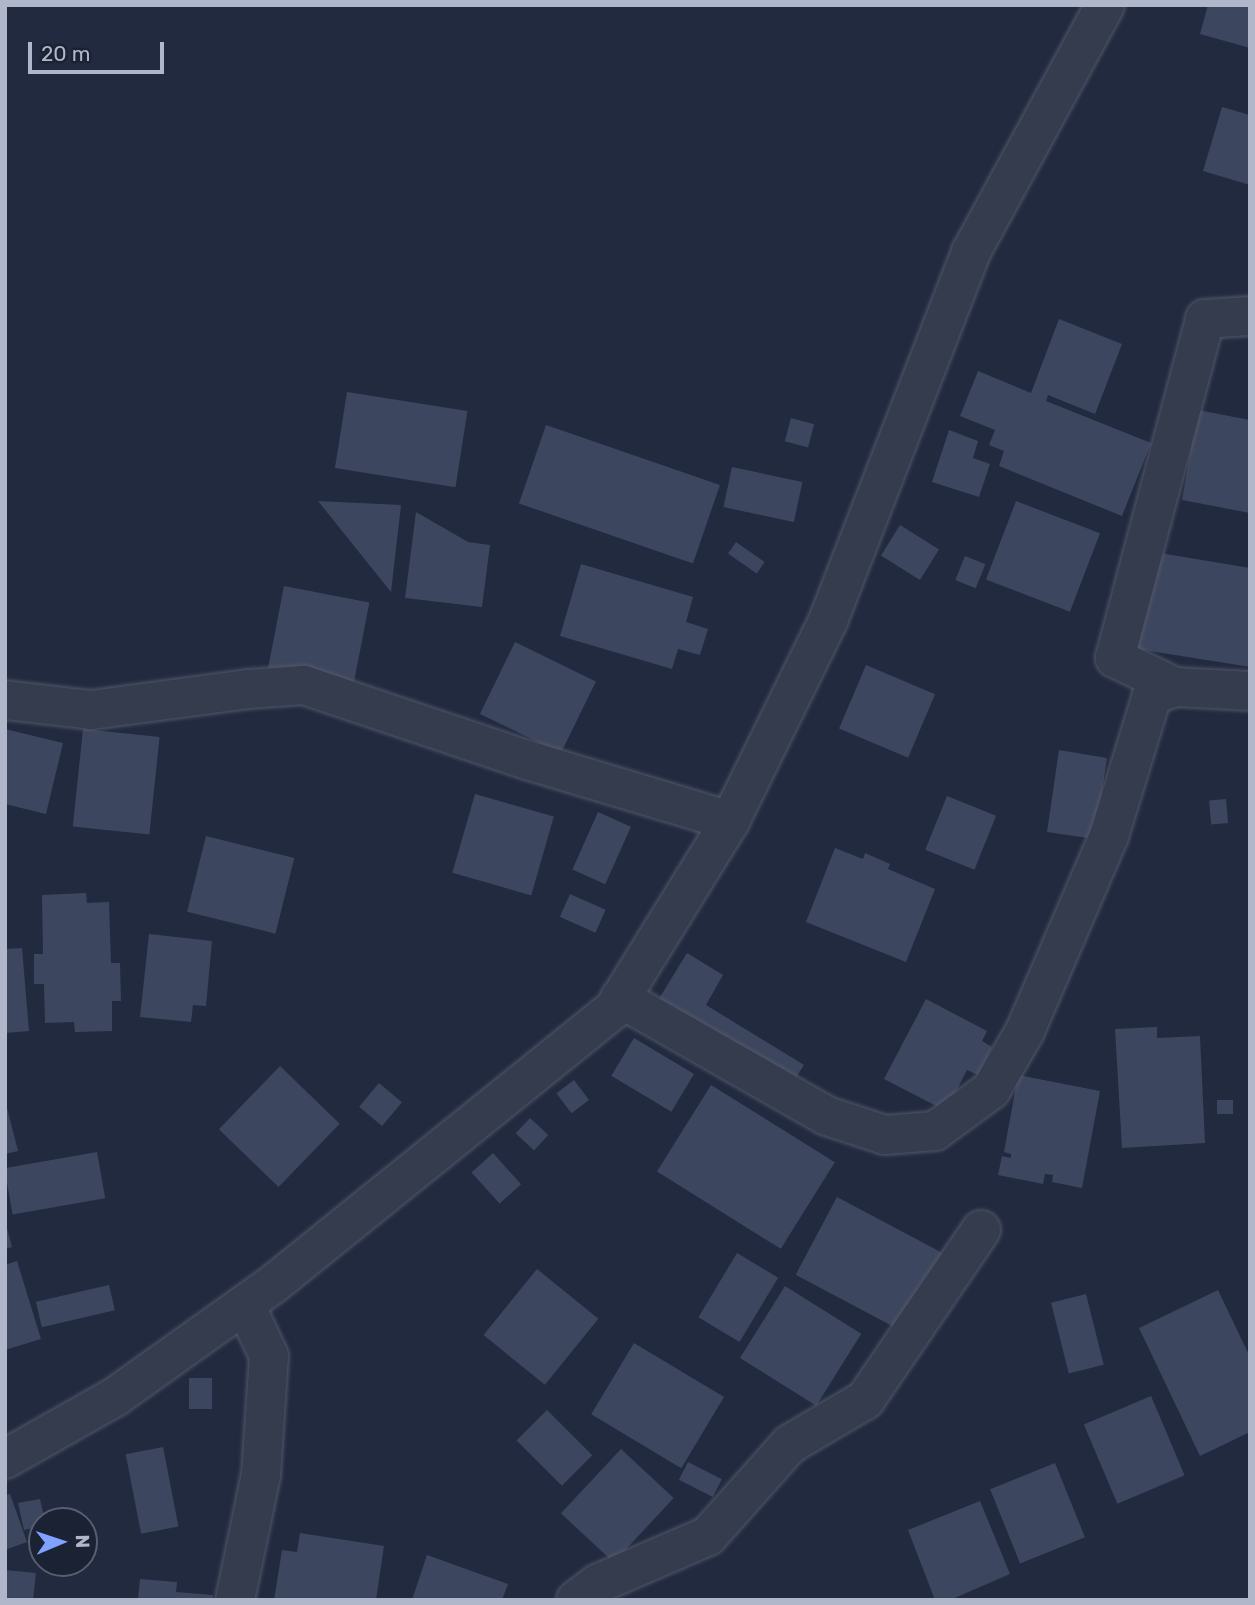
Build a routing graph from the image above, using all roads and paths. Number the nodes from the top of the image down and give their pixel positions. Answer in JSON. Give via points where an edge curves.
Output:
{"nodes":[{"id":1,"x":1105,"y":5,"type":"edge"},
{"id":2,"x":1250,"y":316,"type":"edge"},
{"id":3,"x":1175,"y":687,"type":"junction"},
{"id":4,"x":1250,"y":691,"type":"edge"},
{"id":5,"x":5,"y":700,"type":"edge"},
{"id":6,"x":730,"y":821,"type":"junction"},
{"id":7,"x":620,"y":998,"type":"junction"},
{"id":8,"x":981,"y":1230,"type":"dead end"},
{"id":9,"x":245,"y":1305,"type":"junction"},
{"id":10,"x":5,"y":1459,"type":"edge"},
{"id":11,"x":234,"y":1600,"type":"edge"},
{"id":12,"x":576,"y":1600,"type":"edge"}],
"edges":[{"from":1,"to":6,"type":"street","via":[[971,252],[828,621]]},
{"from":2,"to":3,"type":"street","via":[[1205,319],[1115,658]]},
{"from":3,"to":4,"type":"street"},
{"from":3,"to":7,"type":"street","via":[[1152,695],[1109,835],[1025,1031],[991,1090],[935,1131],[885,1135],[827,1116]]},
{"from":5,"to":6,"type":"street","via":[[91,710],[248,688],[304,685],[527,760]]},
{"from":6,"to":7,"type":"street"},
{"from":7,"to":9,"type":"street","via":[[614,1009]]},
{"from":8,"to":12,"type":"street","via":[[865,1400],[790,1444],[709,1536],[597,1584]]},
{"from":9,"to":10,"type":"street","via":[[115,1397]]},
{"from":9,"to":11,"type":"street","via":[[269,1356],[261,1475]]}]}
